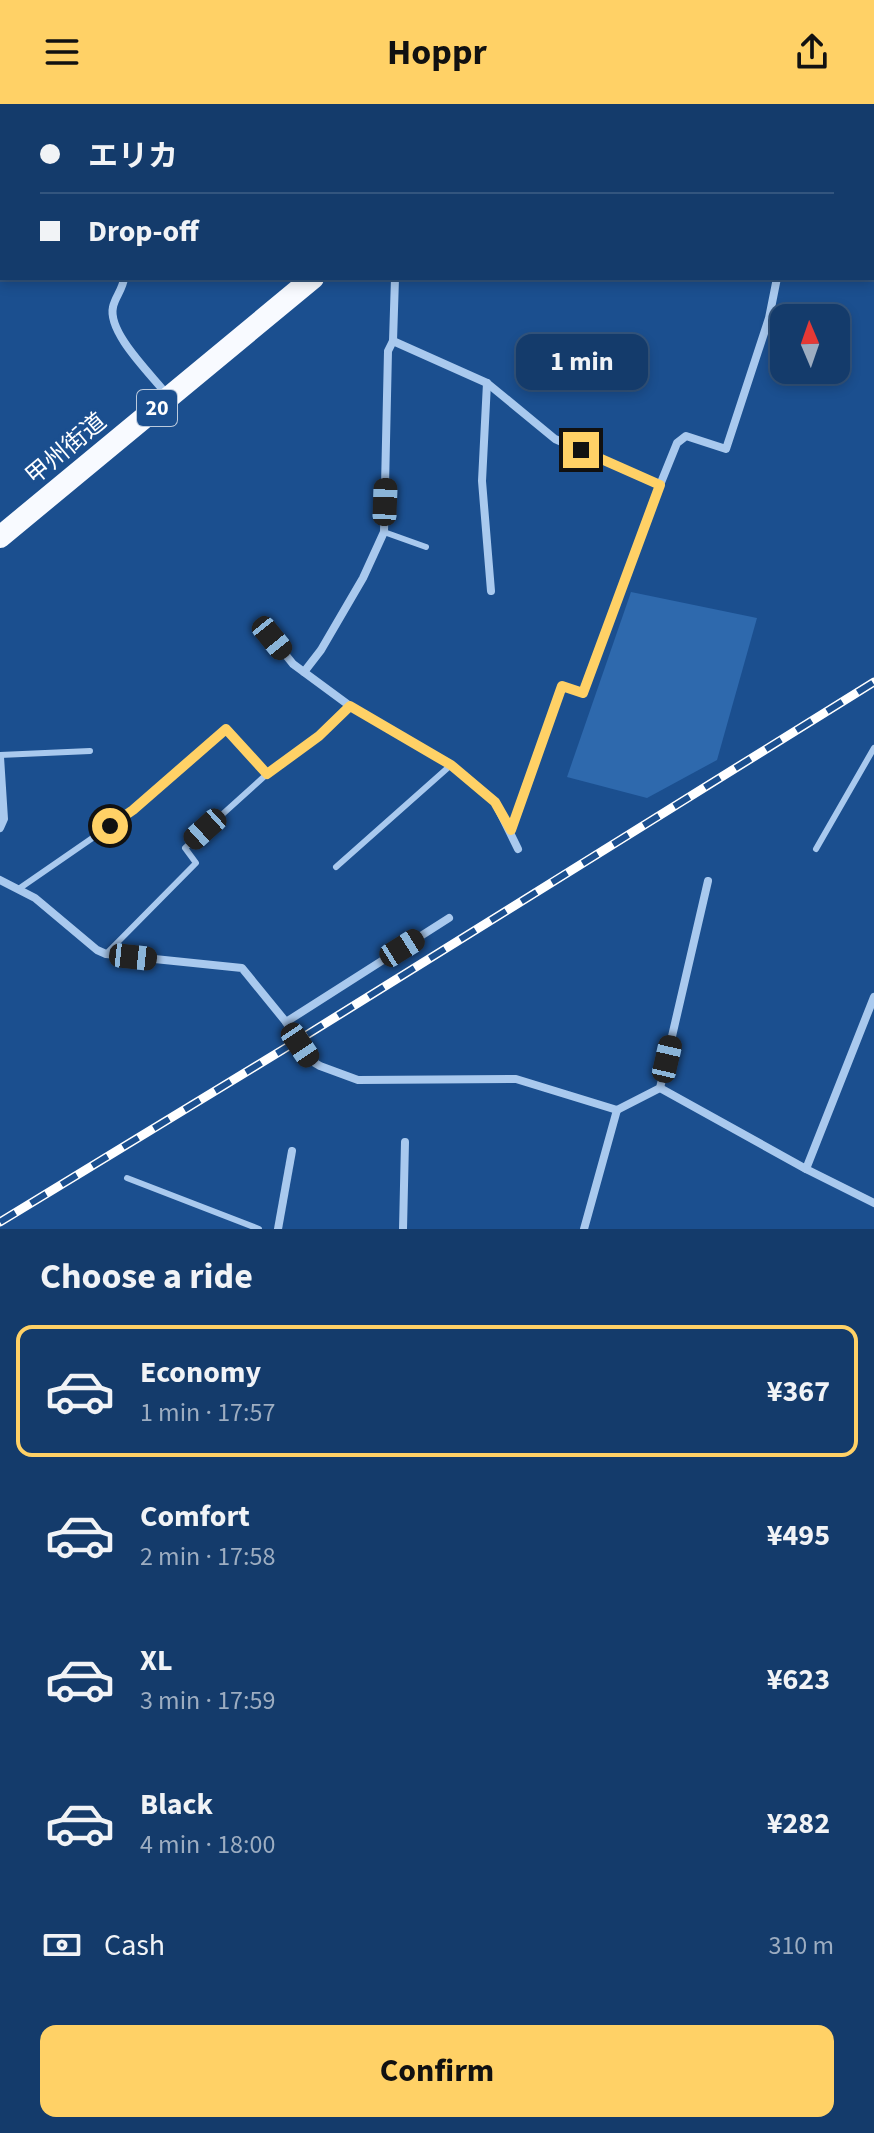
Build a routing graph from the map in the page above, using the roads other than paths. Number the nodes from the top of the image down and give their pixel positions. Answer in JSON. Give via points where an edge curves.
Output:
{"nodes":[{"id":1,"x":123,"y":280,"type":"edge"},
{"id":2,"x":311,"y":280,"type":"edge"},
{"id":3,"x":395,"y":280,"type":"edge"},
{"id":4,"x":777,"y":280,"type":"edge"},
{"id":5,"x":393,"y":341,"type":"junction"},
{"id":6,"x":487,"y":383,"type":"junction"},
{"id":7,"x":169,"y":397,"type":"junction"},
{"id":8,"x":660,"y":485,"type":"junction"},
{"id":9,"x":384,"y":532,"type":"junction"},
{"id":10,"x":0,"y":537,"type":"edge"},
{"id":11,"x":426,"y":547,"type":"dead end"},
{"id":12,"x":491,"y":591,"type":"dead end"},
{"id":13,"x":272,"y":638,"type":"dead end"},
{"id":14,"x":304,"y":672,"type":"junction"},
{"id":15,"x":350,"y":706,"type":"junction"},
{"id":16,"x":874,"y":748,"type":"edge"},
{"id":17,"x":90,"y":751,"type":"dead end"},
{"id":18,"x":0,"y":756,"type":"edge"},
{"id":19,"x":451,"y":765,"type":"junction"},
{"id":20,"x":267,"y":774,"type":"junction"},
{"id":21,"x":0,"y":828,"type":"edge"},
{"id":22,"x":511,"y":830,"type":"junction"},
{"id":23,"x":518,"y":849,"type":"dead end"},
{"id":24,"x":816,"y":849,"type":"dead end"},
{"id":25,"x":336,"y":867,"type":"dead end"},
{"id":26,"x":0,"y":880,"type":"edge"},
{"id":27,"x":708,"y":881,"type":"dead end"},
{"id":28,"x":20,"y":888,"type":"junction"},
{"id":29,"x":449,"y":918,"type":"dead end"},
{"id":30,"x":106,"y":954,"type":"junction"},
{"id":31,"x":874,"y":997,"type":"edge"},
{"id":32,"x":286,"y":1022,"type":"junction"},
{"id":33,"x":660,"y":1088,"type":"junction"},
{"id":34,"x":617,"y":1110,"type":"junction"},
{"id":35,"x":405,"y":1142,"type":"dead end"},
{"id":36,"x":292,"y":1151,"type":"dead end"},
{"id":37,"x":806,"y":1169,"type":"junction"},
{"id":38,"x":127,"y":1178,"type":"dead end"},
{"id":39,"x":874,"y":1203,"type":"edge"},
{"id":40,"x":259,"y":1229,"type":"edge"},
{"id":41,"x":278,"y":1229,"type":"edge"},
{"id":42,"x":403,"y":1229,"type":"edge"},
{"id":43,"x":584,"y":1229,"type":"edge"}],
"edges":[{"from":1,"to":7,"type":"street","via":[[112,309],[114,323],[129,350]]},
{"from":2,"to":7,"type":"highway","name":"甲州街道","number":"20"},
{"from":3,"to":5,"type":"street"},
{"from":4,"to":8,"type":"street","via":[[726,449],[686,436],[677,443]]},
{"from":5,"to":6,"type":"street"},
{"from":5,"to":9,"type":"street","via":[[388,351]]},
{"from":6,"to":8,"type":"street","via":[[555,439]]},
{"from":6,"to":12,"type":"street","via":[[482,481]]},
{"from":7,"to":10,"type":"highway","name":"甲州街道","number":"20"},
{"from":8,"to":22,"type":"street","via":[[583,693],[562,686]]},
{"from":9,"to":11,"type":"lane"},
{"from":9,"to":14,"type":"street","via":[[363,578]]},
{"from":13,"to":14,"type":"street"},
{"from":14,"to":15,"type":"street"},
{"from":15,"to":19,"type":"street"},
{"from":15,"to":20,"type":"lane"},
{"from":16,"to":24,"type":"lane"},
{"from":17,"to":18,"type":"lane"},
{"from":18,"to":21,"type":"street"},
{"from":19,"to":22,"type":"street","via":[[495,802]]},
{"from":19,"to":25,"type":"lane"},
{"from":20,"to":28,"type":"lane","via":[[226,729],[133,810]]},
{"from":20,"to":30,"type":"lane","via":[[185,848],[196,863]]},
{"from":22,"to":23,"type":"street"},
{"from":26,"to":28,"type":"street"},
{"from":27,"to":33,"type":"street"},
{"from":28,"to":30,"type":"street"},
{"from":29,"to":32,"type":"street"},
{"from":30,"to":32,"type":"street","via":[[242,968]]},
{"from":31,"to":37,"type":"street"},
{"from":32,"to":34,"type":"street","via":[[310,1060],[358,1080],[516,1079]]},
{"from":33,"to":34,"type":"street"},
{"from":33,"to":37,"type":"street"},
{"from":34,"to":43,"type":"street"},
{"from":35,"to":42,"type":"street"},
{"from":36,"to":41,"type":"street"},
{"from":37,"to":39,"type":"street"},
{"from":38,"to":40,"type":"lane"}]}
